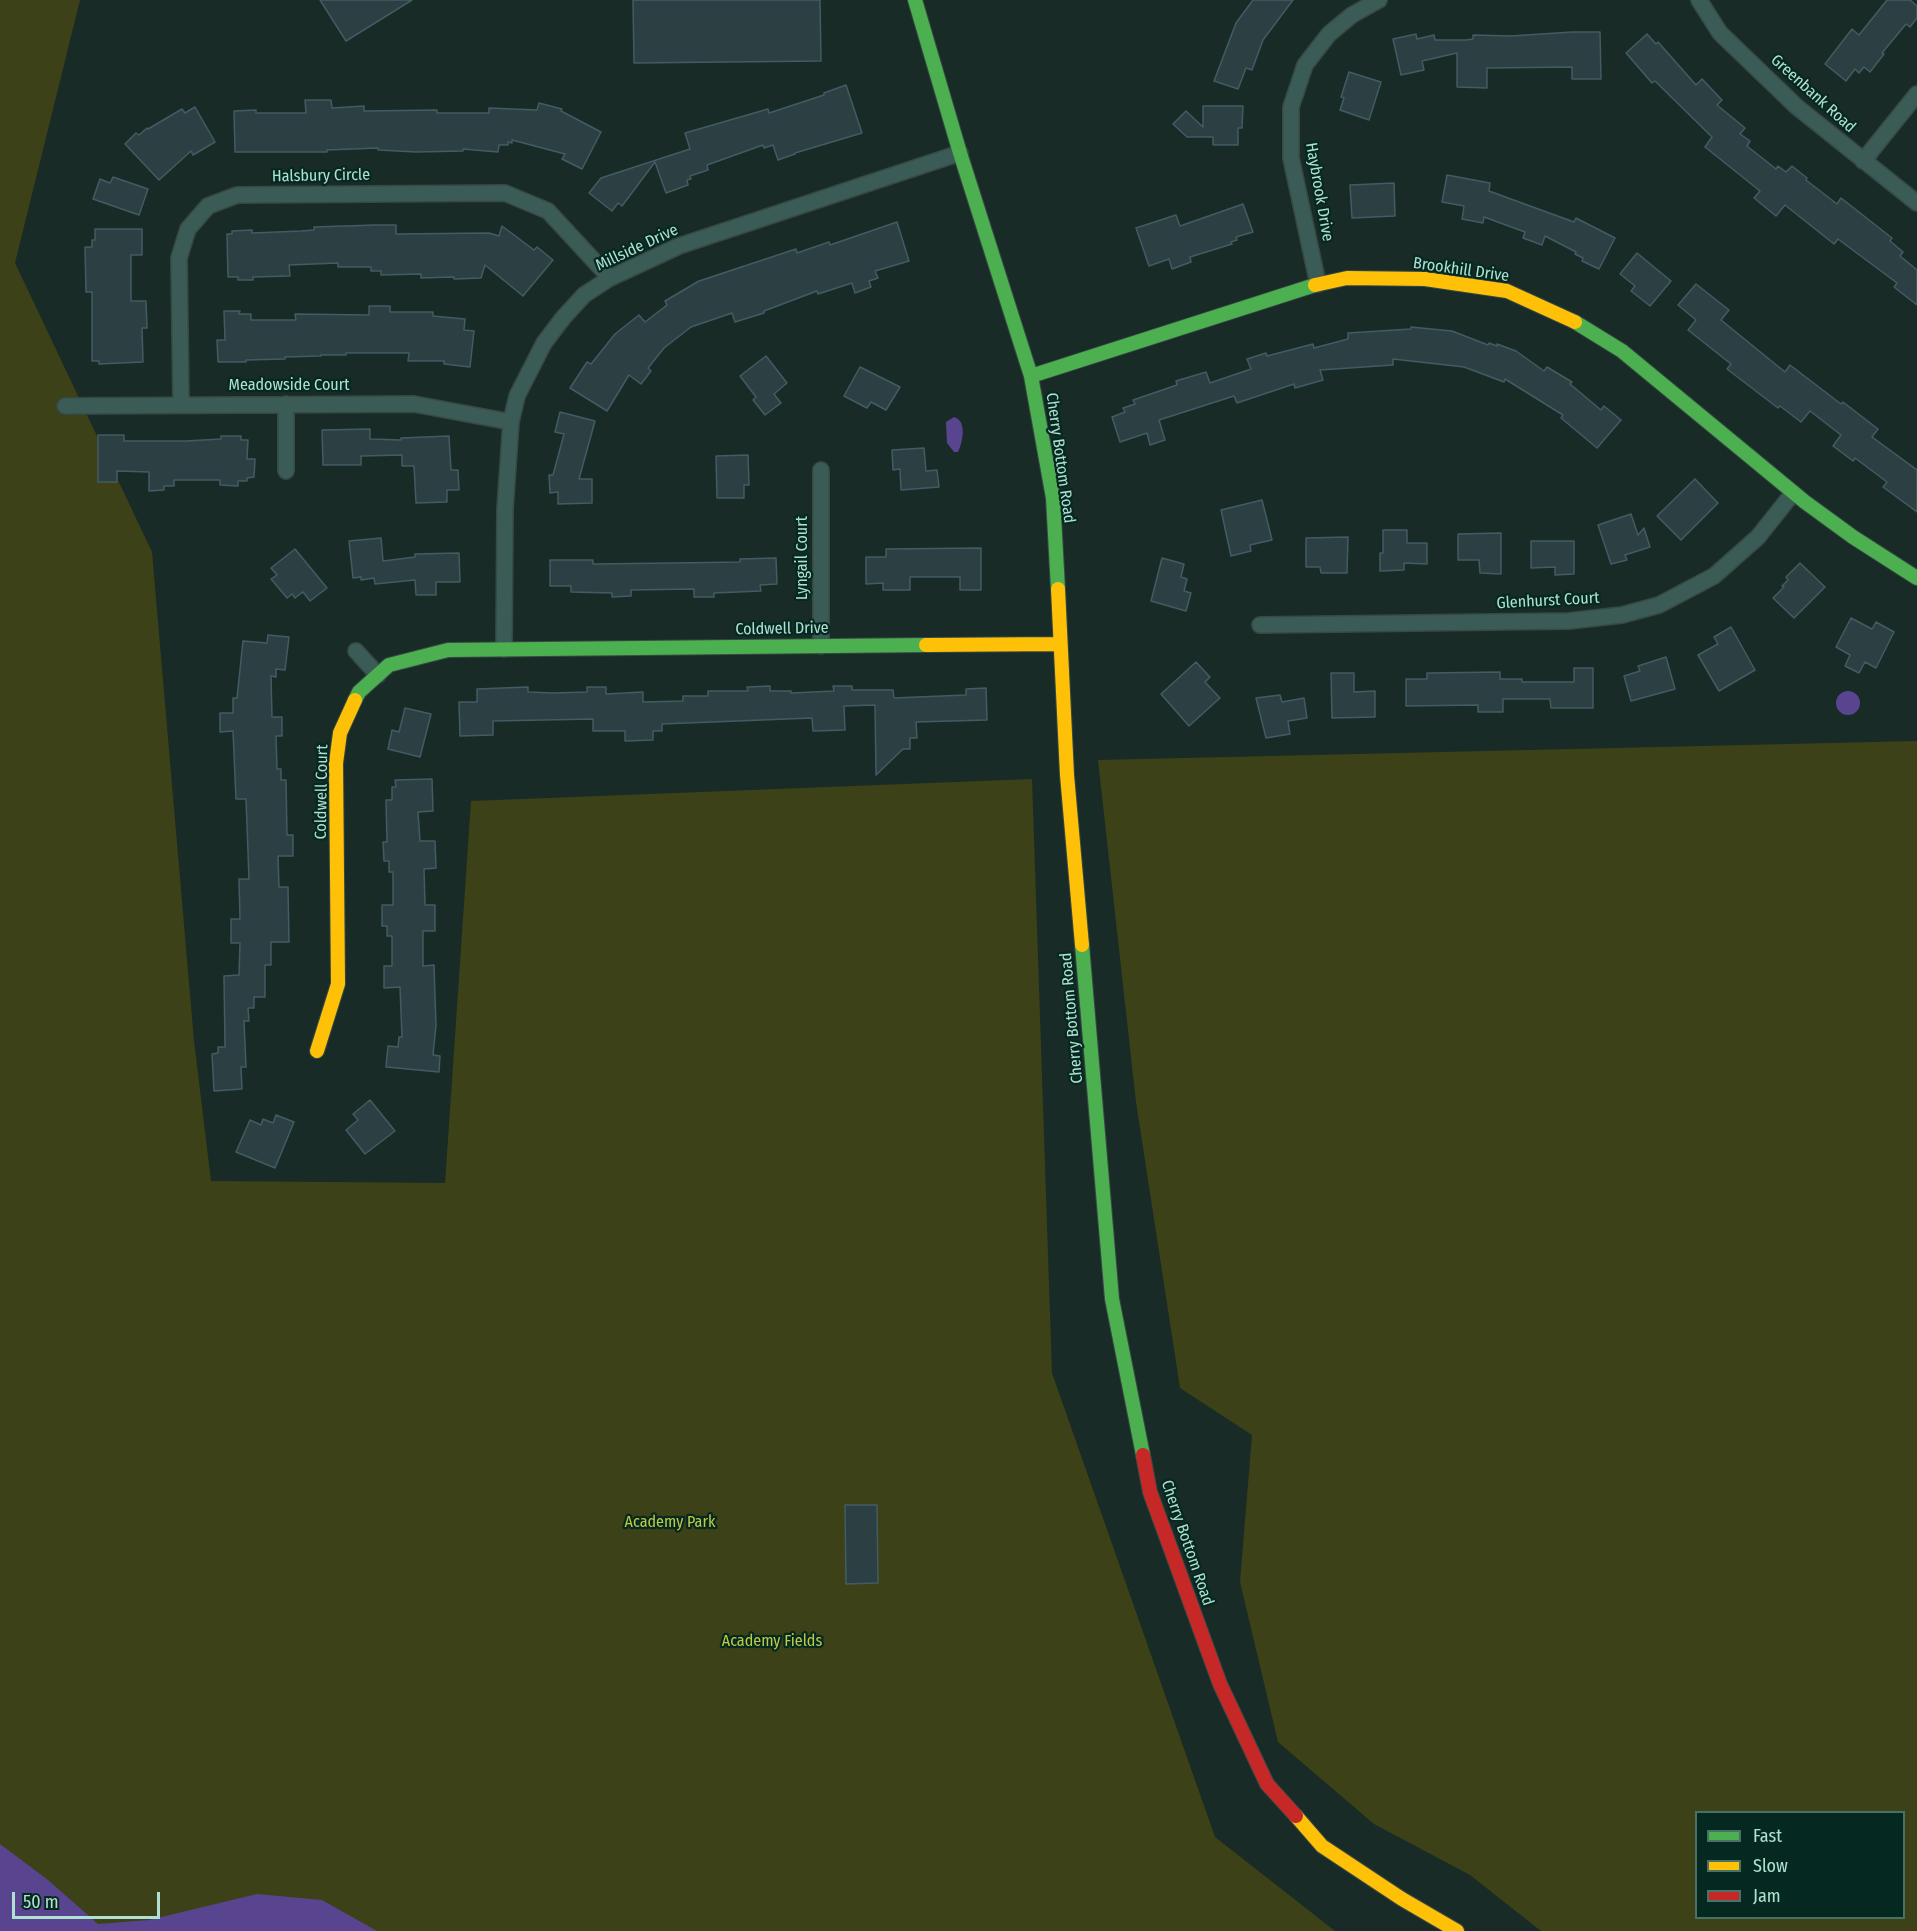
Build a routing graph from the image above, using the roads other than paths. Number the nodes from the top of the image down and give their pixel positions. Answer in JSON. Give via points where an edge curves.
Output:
{"nodes":[{"id":1,"x":915,"y":0,"type":"edge"},
{"id":2,"x":1379,"y":0,"type":"edge"},
{"id":3,"x":1699,"y":0,"type":"edge"},
{"id":4,"x":1917,"y":94,"type":"edge"},
{"id":5,"x":960,"y":153,"type":"junction"},
{"id":6,"x":1863,"y":161,"type":"junction"},
{"id":7,"x":1917,"y":203,"type":"edge"},
{"id":8,"x":610,"y":278,"type":"junction"},
{"id":9,"x":1318,"y":284,"type":"junction"},
{"id":10,"x":1031,"y":376,"type":"junction"},
{"id":11,"x":181,"y":404,"type":"junction"},
{"id":12,"x":286,"y":404,"type":"junction"},
{"id":13,"x":65,"y":406,"type":"dead end"},
{"id":14,"x":511,"y":422,"type":"junction"},
{"id":15,"x":821,"y":470,"type":"dead end"},
{"id":16,"x":286,"y":471,"type":"dead end"},
{"id":17,"x":1793,"y":493,"type":"junction"},
{"id":18,"x":1917,"y":578,"type":"edge"},
{"id":19,"x":1260,"y":625,"type":"dead end"},
{"id":20,"x":1060,"y":644,"type":"junction"},
{"id":21,"x":821,"y":646,"type":"junction"},
{"id":22,"x":504,"y":649,"type":"junction"},
{"id":23,"x":356,"y":651,"type":"dead end"},
{"id":24,"x":378,"y":675,"type":"junction"},
{"id":25,"x":317,"y":1051,"type":"dead end"},
{"id":26,"x":1457,"y":1931,"type":"edge"}],
"edges":[{"from":1,"to":5,"type":"street","name":"Cherry Bottom Road"},
{"from":2,"to":9,"type":"street","name":"Haybrook Drive","via":[[1329,34],[1305,65],[1291,107],[1291,158]]},
{"from":3,"to":6,"type":"street","name":"Greenbank Road","via":[[1720,33],[1797,107]]},
{"from":4,"to":6,"type":"street"},
{"from":5,"to":8,"type":"street","name":"Millside Drive","via":[[679,246]]},
{"from":5,"to":10,"type":"street","name":"Cherry Bottom Road"},
{"from":6,"to":7,"type":"street","name":"Greenbank Road"},
{"from":8,"to":11,"type":"street","name":"Halsbury Circle","via":[[548,211],[505,193],[237,195],[208,206],[188,229],[179,258]]},
{"from":8,"to":14,"type":"street","name":"Millside Drive","via":[[584,295],[544,343],[517,396]]},
{"from":9,"to":10,"type":"street","name":"Brookhill Drive"},
{"from":9,"to":17,"type":"street","name":"Brookhill Drive","via":[[1347,278],[1425,279],[1507,291],[1565,316],[1622,351]]},
{"from":10,"to":20,"type":"street","name":"Cherry Bottom Road","via":[[1053,498]]},
{"from":11,"to":12,"type":"street","name":"Meadowside Court"},
{"from":11,"to":13,"type":"street","name":"Meadowside Court"},
{"from":12,"to":14,"type":"street","name":"Meadowside Court","via":[[414,404]]},
{"from":12,"to":16,"type":"street"},
{"from":14,"to":22,"type":"street","name":"Millside Drive","via":[[505,509]]},
{"from":15,"to":21,"type":"street","name":"Lyngail Court"},
{"from":17,"to":18,"type":"street","name":"Brookhill Drive"},
{"from":17,"to":19,"type":"street","name":"Glenhurst Court","via":[[1758,537],[1714,576],[1659,605],[1622,615],[1569,621]]},
{"from":20,"to":21,"type":"street","name":"Coldwell Drive"},
{"from":20,"to":26,"type":"street","name":"Cherry Bottom Road","via":[[1069,803],[1112,1299],[1150,1492],[1220,1684],[1267,1784],[1322,1846]]},
{"from":21,"to":22,"type":"street","name":"Coldwell Drive"},
{"from":22,"to":24,"type":"street","name":"Coldwell Court","via":[[448,651],[389,664]]},
{"from":23,"to":24,"type":"street"},
{"from":24,"to":25,"type":"street","name":"Coldwell Court","via":[[359,692],[340,733],[336,763],[338,984]]}]}
